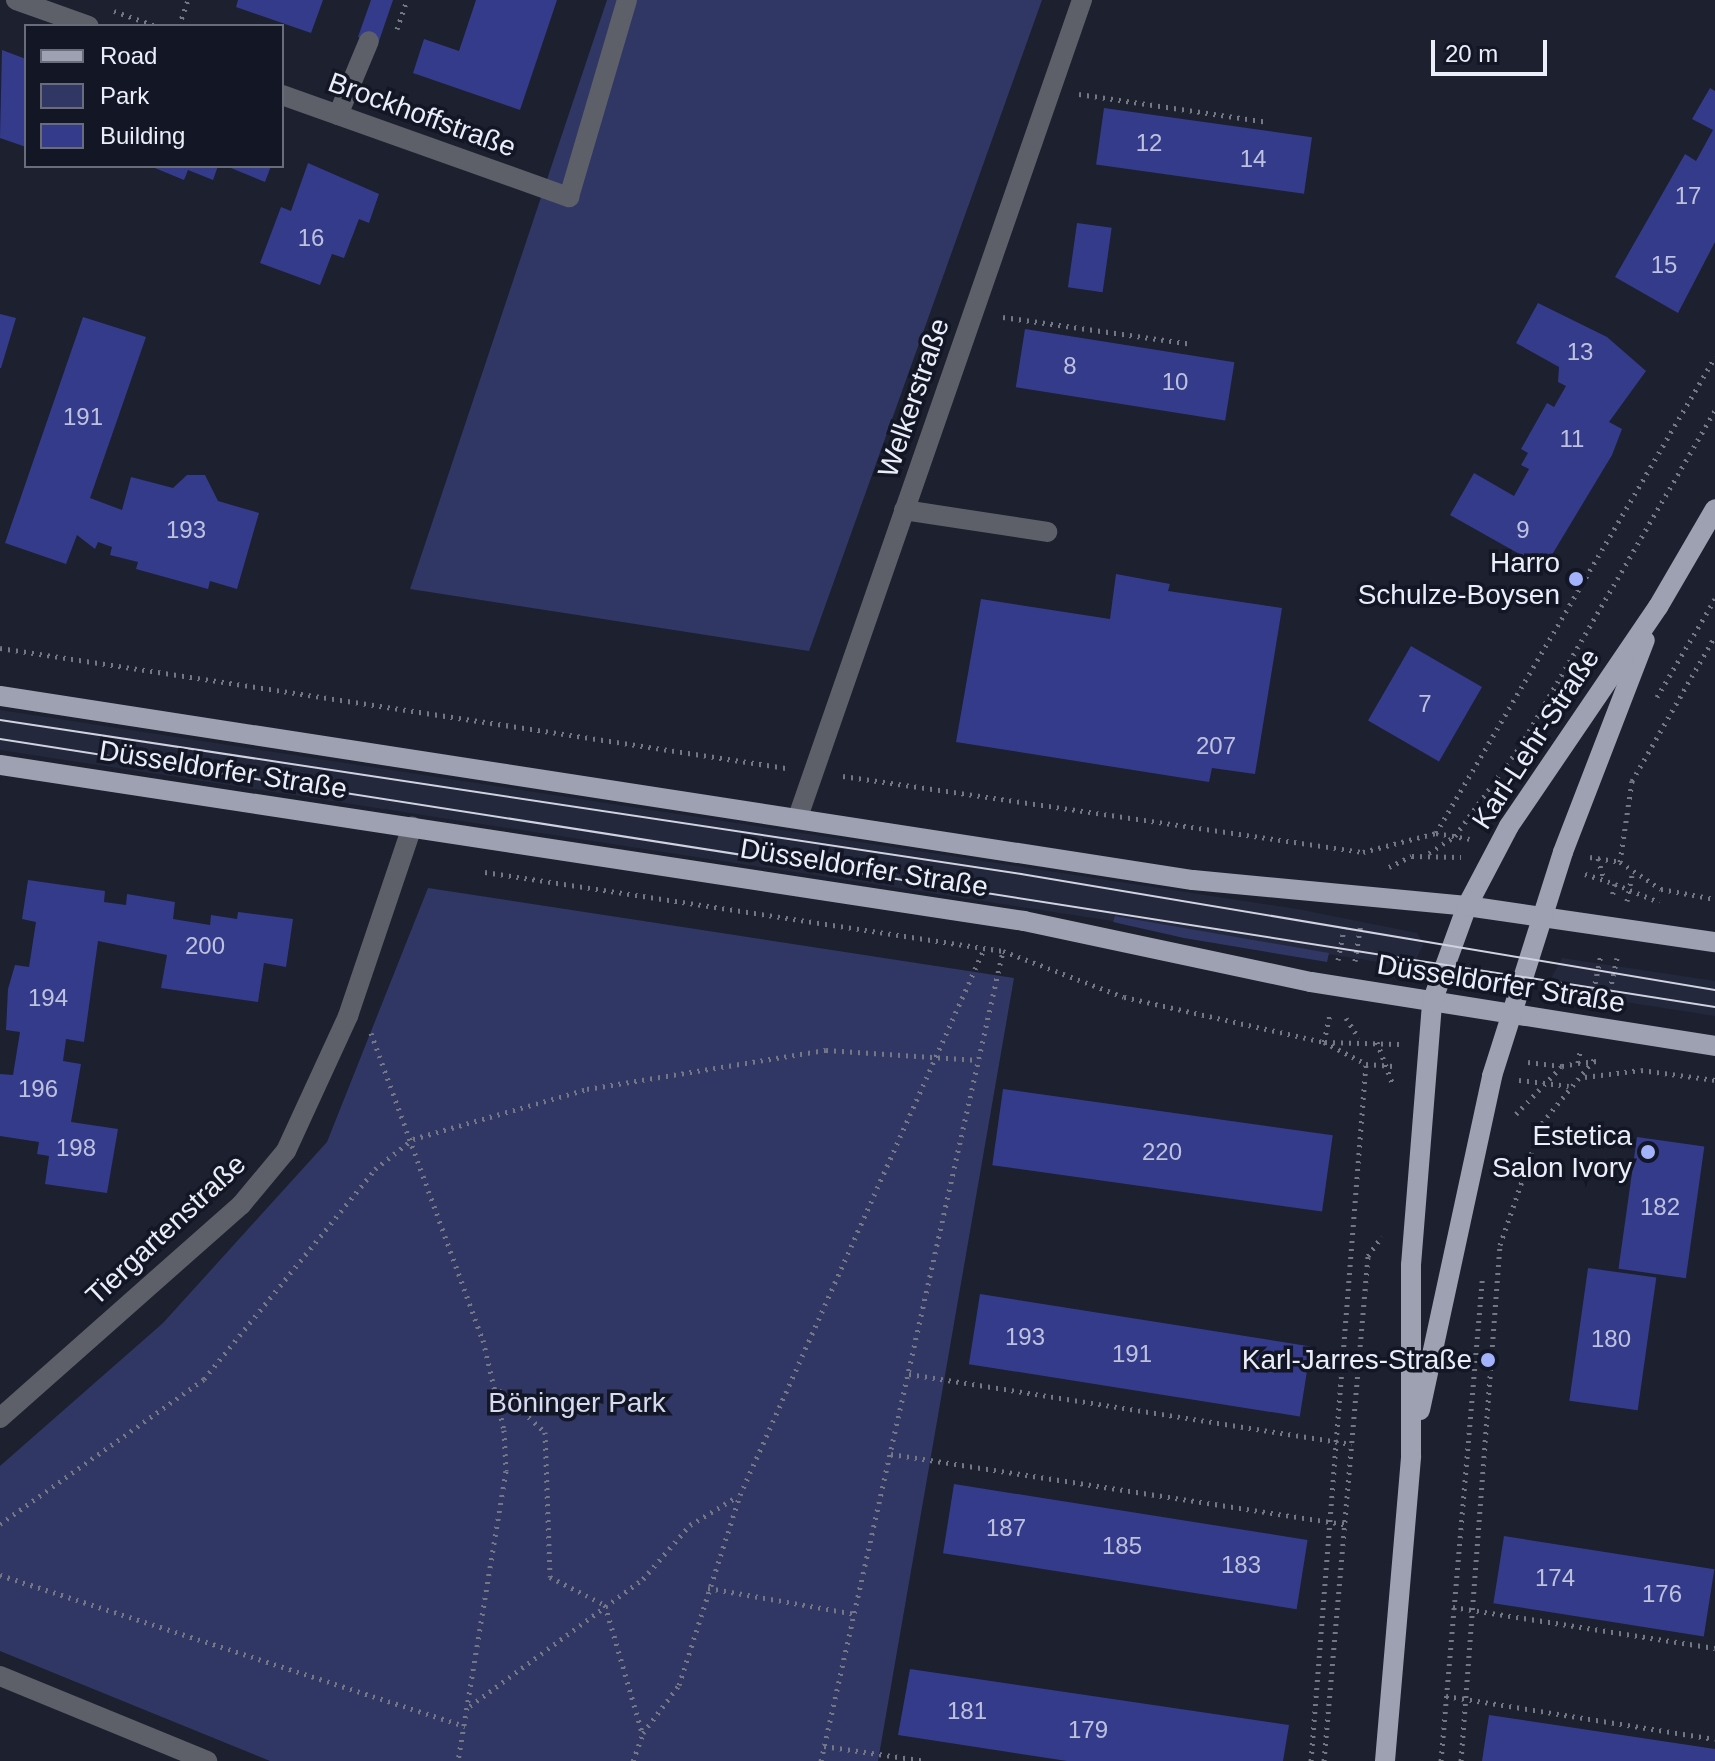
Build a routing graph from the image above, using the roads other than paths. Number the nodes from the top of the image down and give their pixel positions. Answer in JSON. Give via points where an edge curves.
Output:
{"nodes":[{"id":1,"x":16,"y":0,"type":"edge"},
{"id":2,"x":627,"y":0,"type":"edge"},
{"id":3,"x":1082,"y":0,"type":"edge"},
{"id":4,"x":83,"y":24,"type":"edge"},
{"id":5,"x":369,"y":41,"type":"dead end"},
{"id":6,"x":284,"y":96,"type":"edge"},
{"id":7,"x":338,"y":115,"type":"junction"},
{"id":8,"x":1715,"y":509,"type":"edge"},
{"id":9,"x":904,"y":510,"type":"junction"},
{"id":10,"x":1047,"y":532,"type":"dead end"},
{"id":11,"x":1658,"y":607,"type":"junction"},
{"id":12,"x":0,"y":696,"type":"edge"},
{"id":13,"x":0,"y":765,"type":"edge"},
{"id":14,"x":799,"y":814,"type":"junction"},
{"id":15,"x":412,"y":827,"type":"junction"},
{"id":16,"x":1467,"y":906,"type":"junction"},
{"id":17,"x":1543,"y":917,"type":"junction"},
{"id":18,"x":1715,"y":942,"type":"edge"},
{"id":19,"x":1432,"y":1002,"type":"junction"},
{"id":20,"x":1513,"y":1013,"type":"junction"},
{"id":21,"x":1715,"y":1046,"type":"edge"},
{"id":22,"x":0,"y":1418,"type":"edge"},
{"id":23,"x":1411,"y":1456,"type":"junction"},
{"id":24,"x":0,"y":1676,"type":"edge"},
{"id":25,"x":207,"y":1761,"type":"edge"},
{"id":26,"x":1385,"y":1761,"type":"edge"}],
"edges":[{"from":1,"to":4,"type":"street"},
{"from":2,"to":7,"type":"street","name":"Brockhoffstraße","via":[[569,197]]},
{"from":3,"to":9,"type":"street","name":"Welkerstraße"},
{"from":5,"to":7,"type":"street"},
{"from":6,"to":7,"type":"street","name":"Brockhoffstraße"},
{"from":8,"to":11,"type":"main road","name":"Karl-Lehr-Straße"},
{"from":9,"to":10,"type":"street"},
{"from":9,"to":14,"type":"street","name":"Welkerstraße"},
{"from":11,"to":16,"type":"main road","name":"Karl-Lehr-Straße","via":[[1509,826]]},
{"from":11,"to":17,"type":"main road","name":"Karl-Lehr-Straße"},
{"from":12,"to":14,"type":"main road","name":"Düsseldorfer Straße"},
{"from":13,"to":15,"type":"main road","name":"Düsseldorfer Straße"},
{"from":14,"to":16,"type":"main road","name":"Düsseldorfer Straße","via":[[1193,880]]},
{"from":15,"to":19,"type":"main road","name":"Düsseldorfer Straße","via":[[1024,921]]},
{"from":15,"to":22,"type":"street","name":"Tiergartenstraße","via":[[348,1016],[286,1151],[241,1205]]},
{"from":16,"to":17,"type":"main road","name":"Düsseldorfer Straße"},
{"from":16,"to":19,"type":"main road"},
{"from":17,"to":18,"type":"main road","name":"Düsseldorfer Straße"},
{"from":17,"to":20,"type":"main road"},
{"from":19,"to":20,"type":"main road","name":"Düsseldorfer Straße"},
{"from":19,"to":23,"type":"main road","via":[[1411,1265]]},
{"from":20,"to":21,"type":"main road","name":"Düsseldorfer Straße"},
{"from":20,"to":23,"type":"main road","via":[[1492,1076]]},
{"from":23,"to":26,"type":"main road"},
{"from":24,"to":25,"type":"street"}]}
